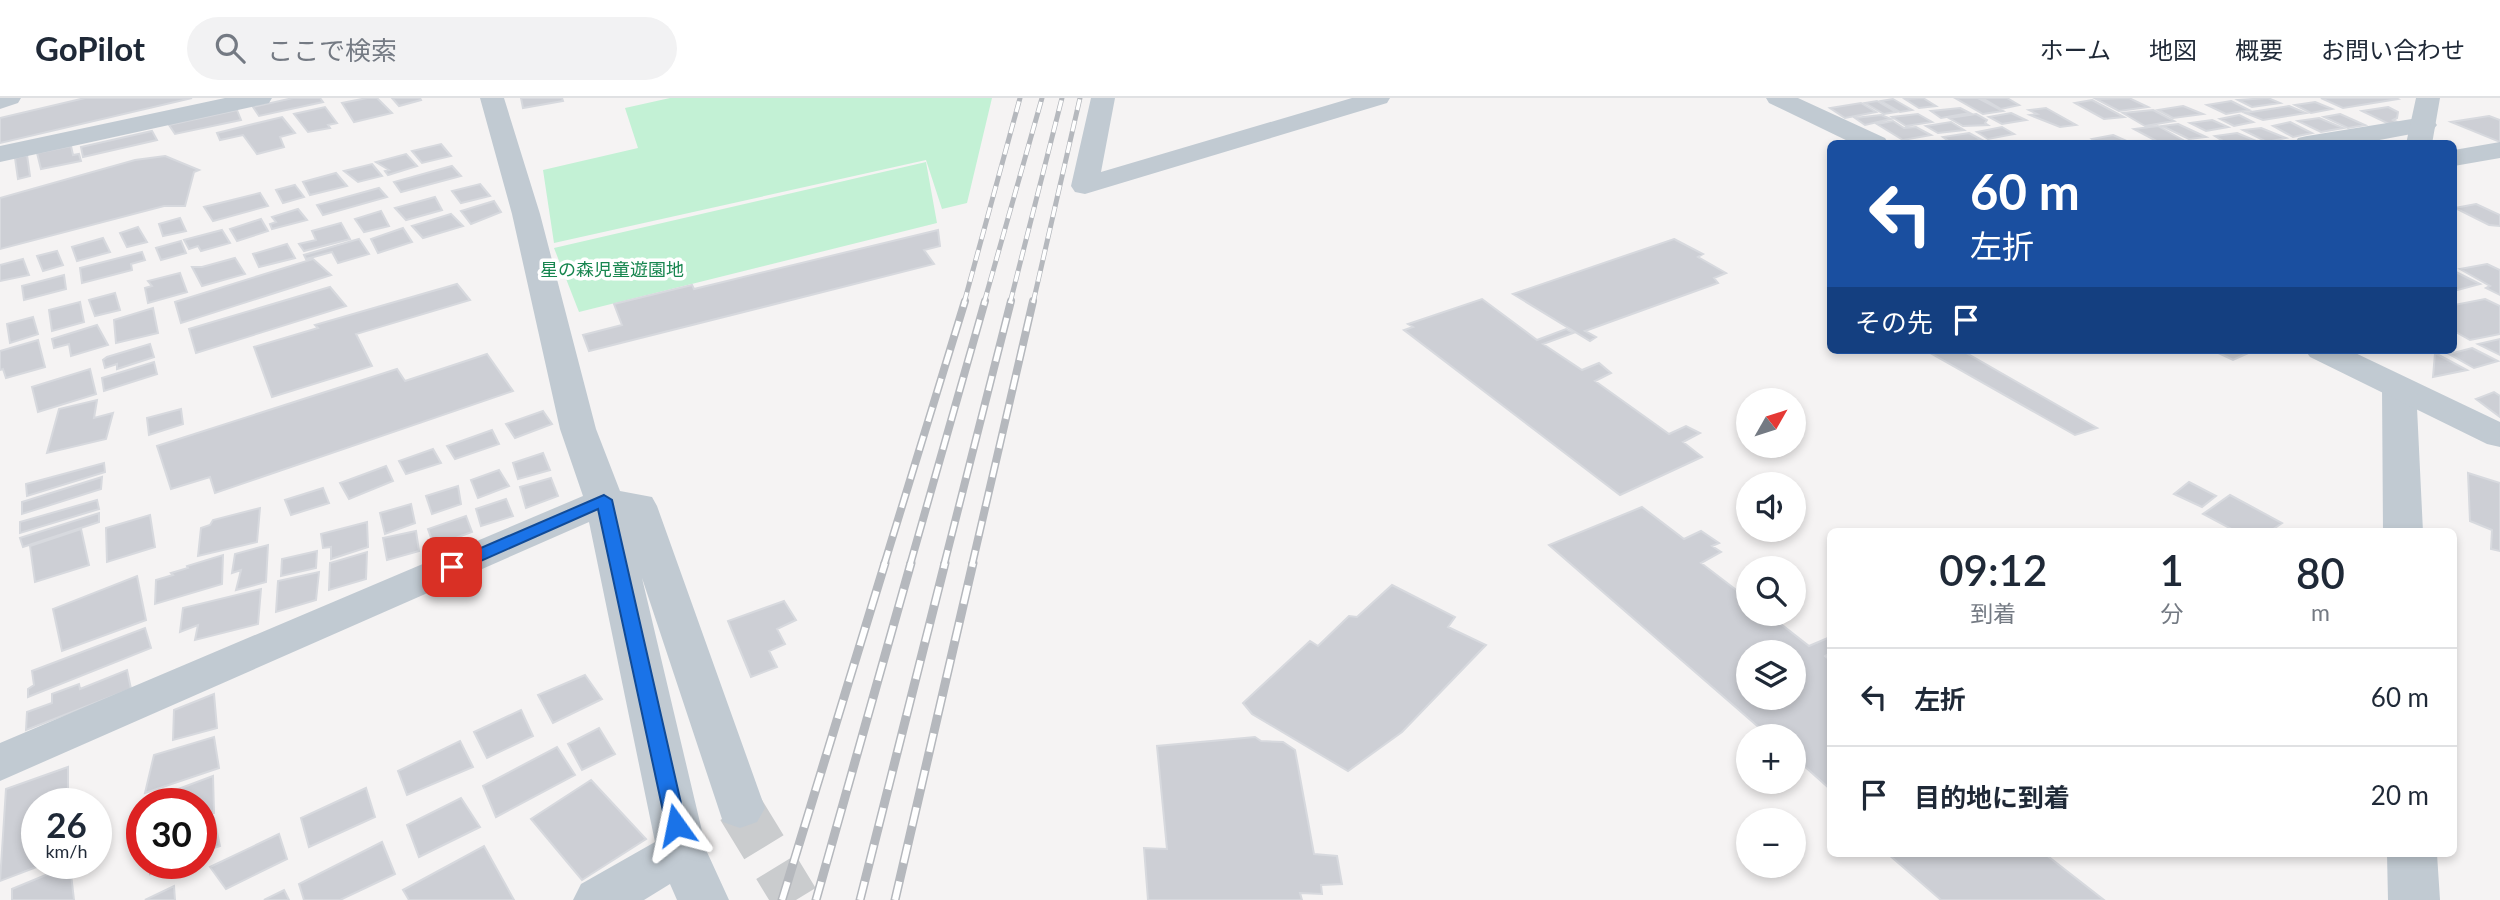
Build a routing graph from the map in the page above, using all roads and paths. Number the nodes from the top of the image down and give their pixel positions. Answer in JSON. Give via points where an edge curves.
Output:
{"nodes":[{"id":1,"x":9,"y":98,"type":"edge"},
{"id":2,"x":260,"y":98,"type":"edge"},
{"id":3,"x":492,"y":98,"type":"edge"},
{"id":4,"x":1103,"y":98,"type":"edge"},
{"id":5,"x":1378,"y":98,"type":"edge"},
{"id":6,"x":1778,"y":98,"type":"edge"},
{"id":7,"x":2428,"y":98,"type":"edge"},
{"id":8,"x":0,"y":102,"type":"edge"},
{"id":9,"x":2422,"y":134,"type":"edge"},
{"id":10,"x":1867,"y":140,"type":"edge"},
{"id":11,"x":2353,"y":140,"type":"edge"},
{"id":12,"x":2500,"y":150,"type":"edge"},
{"id":13,"x":0,"y":154,"type":"edge"},
{"id":14,"x":2457,"y":157,"type":"edge"},
{"id":15,"x":2330,"y":354,"type":"edge"},
{"id":16,"x":2398,"y":354,"type":"edge"},
{"id":17,"x":2399,"y":387,"type":"junction"},
{"id":18,"x":2500,"y":436,"type":"edge"},
{"id":19,"x":604,"y":500,"type":"junction"},
{"id":20,"x":2403,"y":528,"type":"edge"},
{"id":21,"x":0,"y":764,"type":"edge"},
{"id":22,"x":740,"y":808,"type":"tunnel mouth"},
{"id":23,"x":682,"y":852,"type":"junction"},
{"id":24,"x":2412,"y":857,"type":"edge"},
{"id":25,"x":599,"y":900,"type":"edge"},
{"id":26,"x":703,"y":900,"type":"edge"},
{"id":27,"x":2414,"y":900,"type":"edge"}],
"edges":[{"from":1,"to":8,"type":"street"},
{"from":2,"to":13,"type":"street"},
{"from":3,"to":19,"type":"street","via":[[526,214],[578,429]]},
{"from":4,"to":5,"type":"street","via":[[1084,187]]},
{"from":6,"to":10,"type":"street"},
{"from":7,"to":9,"type":"street"},
{"from":9,"to":11,"type":"street"},
{"from":12,"to":14,"type":"street"},
{"from":15,"to":17,"type":"street"},
{"from":16,"to":17,"type":"street"},
{"from":17,"to":18,"type":"street"},
{"from":17,"to":20,"type":"street"},
{"from":19,"to":21,"type":"street"},
{"from":19,"to":22,"type":"street","via":[[638,506]]},
{"from":19,"to":23,"type":"street"},
{"from":23,"to":25,"type":"street"},
{"from":23,"to":26,"type":"street"},
{"from":24,"to":27,"type":"street"}]}
